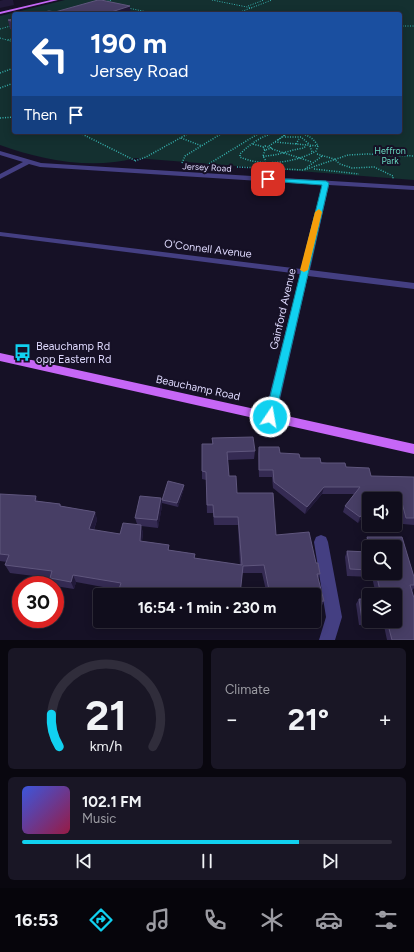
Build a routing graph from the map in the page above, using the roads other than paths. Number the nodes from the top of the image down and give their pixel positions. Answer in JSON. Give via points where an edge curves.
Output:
{"nodes":[{"id":1,"x":43,"y":0,"type":"edge"},
{"id":2,"x":56,"y":0,"type":"edge"},
{"id":3,"x":0,"y":12,"type":"edge"},
{"id":4,"x":0,"y":153,"type":"edge"},
{"id":5,"x":28,"y":162,"type":"junction"},
{"id":6,"x":0,"y":177,"type":"edge"},
{"id":7,"x":326,"y":183,"type":"junction"},
{"id":8,"x":414,"y":188,"type":"edge"},
{"id":9,"x":0,"y":234,"type":"edge"},
{"id":10,"x":304,"y":272,"type":"junction"},
{"id":11,"x":414,"y":286,"type":"edge"},
{"id":12,"x":0,"y":357,"type":"edge"},
{"id":13,"x":270,"y":417,"type":"junction"},
{"id":14,"x":414,"y":449,"type":"edge"},
{"id":15,"x":322,"y":542,"type":"dead end"},
{"id":16,"x":327,"y":640,"type":"edge"}],
"edges":[{"from":1,"to":3,"type":"main road"},
{"from":2,"to":3,"type":"main road"},
{"from":4,"to":5,"type":"street","name":"Jersey Road"},
{"from":5,"to":6,"type":"street"},
{"from":5,"to":7,"type":"street","name":"Jersey Road"},
{"from":7,"to":8,"type":"street","name":"Jersey Road"},
{"from":7,"to":10,"type":"street","name":"Gainford Avenue"},
{"from":9,"to":10,"type":"street","name":"O'Connell Avenue"},
{"from":10,"to":11,"type":"street","name":"O'Connell Avenue"},
{"from":10,"to":13,"type":"street","name":"Gainford Avenue"},
{"from":12,"to":13,"type":"main road","name":"Beauchamp Road"},
{"from":13,"to":14,"type":"main road","name":"Beauchamp Road"},
{"from":15,"to":16,"type":"street","via":[[334,618]]}]}
